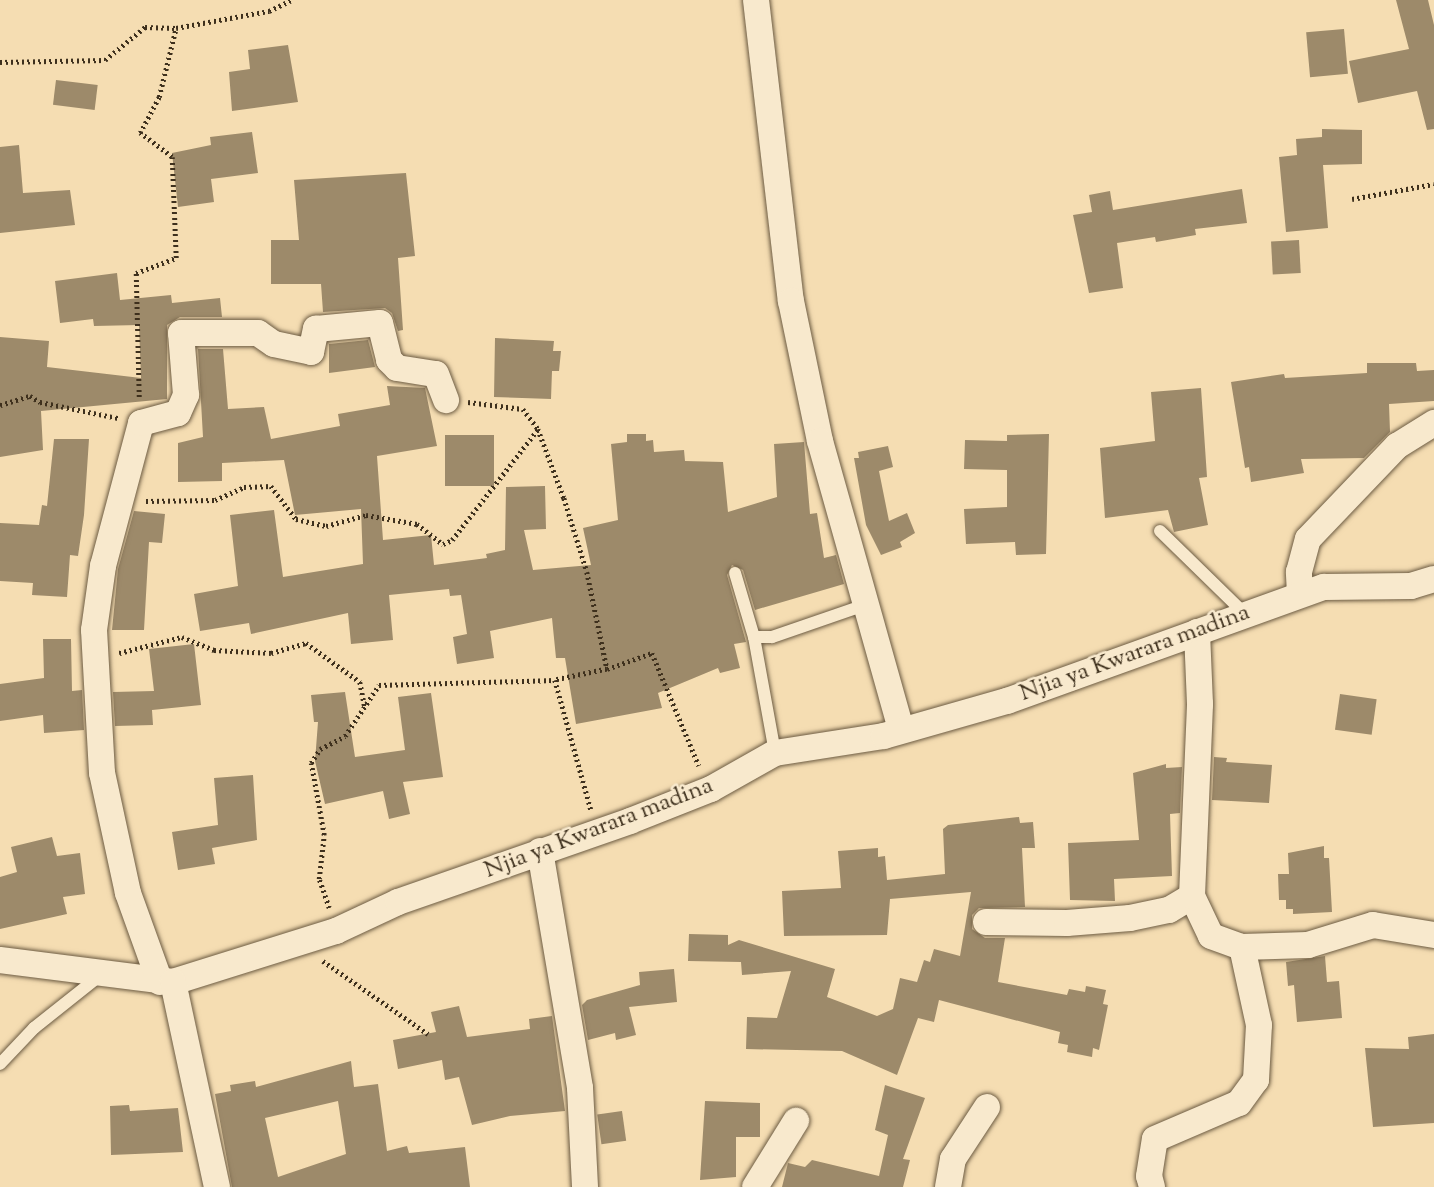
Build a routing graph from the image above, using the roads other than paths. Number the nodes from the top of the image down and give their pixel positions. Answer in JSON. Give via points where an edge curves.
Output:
{"nodes":[{"id":1,"x":756,"y":0,"type":"edge"},
{"id":2,"x":446,"y":400,"type":"road end"},
{"id":3,"x":1434,"y":423,"type":"edge"},
{"id":4,"x":1160,"y":531,"type":"dead end"},
{"id":5,"x":735,"y":573,"type":"dead end"},
{"id":6,"x":1434,"y":579,"type":"edge"},
{"id":7,"x":1300,"y":594,"type":"junction"},
{"id":8,"x":865,"y":605,"type":"junction"},
{"id":9,"x":1244,"y":613,"type":"junction"},
{"id":10,"x":1197,"y":632,"type":"junction"},
{"id":11,"x":754,"y":637,"type":"junction"},
{"id":12,"x":901,"y":730,"type":"junction"},
{"id":13,"x":775,"y":753,"type":"junction"},
{"id":14,"x":540,"y":851,"type":"junction"},
{"id":15,"x":1192,"y":896,"type":"junction"},
{"id":16,"x":986,"y":922,"type":"dead end"},
{"id":17,"x":1434,"y":935,"type":"edge"},
{"id":18,"x":1242,"y":947,"type":"junction"},
{"id":19,"x":0,"y":960,"type":"edge"},
{"id":20,"x":102,"y":974,"type":"junction"},
{"id":21,"x":167,"y":982,"type":"junction"},
{"id":22,"x":0,"y":1064,"type":"edge"},
{"id":23,"x":987,"y":1107,"type":"dead end"},
{"id":24,"x":796,"y":1121,"type":"dead end"},
{"id":25,"x":217,"y":1187,"type":"edge"},
{"id":26,"x":585,"y":1187,"type":"edge"},
{"id":27,"x":755,"y":1187,"type":"edge"},
{"id":28,"x":947,"y":1187,"type":"edge"},
{"id":29,"x":1152,"y":1187,"type":"edge"}],
"edges":[{"from":1,"to":8,"type":"street","via":[[791,301],[820,441]]},
{"from":2,"to":21,"type":"street","via":[[436,374],[397,368],[389,360],[380,323],[316,329],[311,352],[274,344],[258,333],[181,332],[186,395],[178,413],[141,423],[103,566],[93,661],[102,772],[118,855]]},
{"from":3,"to":7,"type":"street","via":[[1397,446],[1308,539],[1299,572]]},
{"from":4,"to":9,"type":"lane"},
{"from":5,"to":11,"type":"lane"},
{"from":6,"to":7,"type":"street","name":"Njia ya Kwarara madina","via":[[1411,586],[1324,587]]},
{"from":7,"to":9,"type":"street","name":"Njia ya Kwarara madina"},
{"from":8,"to":11,"type":"lane","via":[[772,636]]},
{"from":8,"to":12,"type":"street"},
{"from":9,"to":10,"type":"street","name":"Njia ya Kwarara madina"},
{"from":10,"to":12,"type":"street","name":"Njia ya Kwarara madina","via":[[1007,701]]},
{"from":10,"to":15,"type":"street","via":[[1199,746]]},
{"from":11,"to":13,"type":"lane"},
{"from":12,"to":13,"type":"street","name":"Njia ya Kwarara madina"},
{"from":13,"to":14,"type":"street","name":"Njia ya Kwarara madina","via":[[711,789]]},
{"from":14,"to":21,"type":"street","name":"Njia ya Kwarara madina","via":[[398,902],[336,931]]},
{"from":14,"to":26,"type":"street","via":[[580,1088]]},
{"from":15,"to":16,"type":"street","via":[[1169,909],[1130,918]]},
{"from":15,"to":18,"type":"street","via":[[1211,936]]},
{"from":17,"to":18,"type":"street","via":[[1373,925],[1308,945]]},
{"from":18,"to":29,"type":"street","via":[[1259,1025],[1256,1080],[1239,1103],[1155,1139],[1149,1176]]},
{"from":19,"to":20,"type":"street","name":"Njia ya Kwarara madina"},
{"from":20,"to":21,"type":"street","name":"Njia ya Kwarara madina"},
{"from":20,"to":22,"type":"lane","via":[[34,1028]]},
{"from":21,"to":25,"type":"street"},
{"from":23,"to":28,"type":"street","via":[[953,1159]]},
{"from":24,"to":27,"type":"street"}]}
